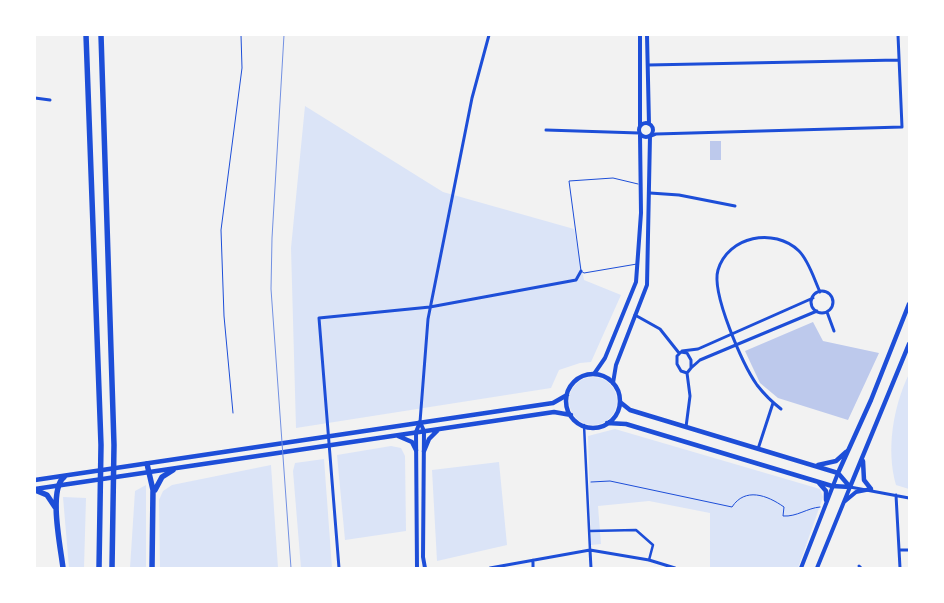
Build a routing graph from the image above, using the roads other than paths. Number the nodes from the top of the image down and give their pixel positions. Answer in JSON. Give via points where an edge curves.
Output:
{"nodes":[{"id":1,"x":86,"y":35,"type":"edge"},
{"id":2,"x":101,"y":35,"type":"edge"},
{"id":3,"x":240,"y":35,"type":"edge"},
{"id":4,"x":488,"y":35,"type":"edge"},
{"id":5,"x":640,"y":35,"type":"edge"},
{"id":6,"x":647,"y":35,"type":"edge"},
{"id":7,"x":898,"y":35,"type":"edge"},
{"id":8,"x":898,"y":60,"type":"junction"},
{"id":9,"x":648,"y":65,"type":"junction"},
{"id":10,"x":35,"y":98,"type":"edge"},
{"id":11,"x":50,"y":100,"type":"dead end"},
{"id":12,"x":649,"y":124,"type":"junction"},
{"id":13,"x":640,"y":126,"type":"junction"},
{"id":14,"x":546,"y":130,"type":"dead end"},
{"id":15,"x":639,"y":134,"type":"junction"},
{"id":16,"x":651,"y":136,"type":"junction"},
{"id":17,"x":641,"y":185,"type":"junction"},
{"id":18,"x":650,"y":193,"type":"junction"},
{"id":19,"x":735,"y":206,"type":"dead end"},
{"id":20,"x":638,"y":264,"type":"junction"},
{"id":21,"x":581,"y":271,"type":"junction"},
{"id":22,"x":820,"y":292,"type":"junction"},
{"id":23,"x":812,"y":298,"type":"junction"},
{"id":24,"x":909,"y":304,"type":"edge"},
{"id":25,"x":430,"y":307,"type":"junction"},
{"id":26,"x":817,"y":311,"type":"junction"},
{"id":27,"x":827,"y":312,"type":"junction"},
{"id":28,"x":635,"y":315,"type":"junction"},
{"id":29,"x":834,"y":331,"type":"dead end"},
{"id":30,"x":733,"y":333,"type":"junction"},
{"id":31,"x":738,"y":344,"type":"junction"},
{"id":32,"x":909,"y":344,"type":"edge"},
{"id":33,"x":681,"y":352,"type":"junction"},
{"id":34,"x":691,"y":368,"type":"junction"},
{"id":35,"x":687,"y":372,"type":"junction"},
{"id":36,"x":594,"y":374,"type":"junction"},
{"id":37,"x":613,"y":383,"type":"junction"},
{"id":38,"x":567,"y":395,"type":"junction"},
{"id":39,"x":620,"y":402,"type":"junction"},
{"id":40,"x":774,"y":403,"type":"junction"},
{"id":41,"x":781,"y":409,"type":"dead end"},
{"id":42,"x":234,"y":413,"type":"dead end"},
{"id":43,"x":571,"y":415,"type":"junction"},
{"id":44,"x":420,"y":422,"type":"junction"},
{"id":45,"x":607,"y":423,"type":"junction"},
{"id":46,"x":584,"y":425,"type":"junction"},
{"id":47,"x":686,"y":428,"type":"junction"},
{"id":48,"x":438,"y":429,"type":"junction"},
{"id":49,"x":424,"y":431,"type":"junction"},
{"id":50,"x":416,"y":432,"type":"junction"},
{"id":51,"x":397,"y":435,"type":"junction"},
{"id":52,"x":758,"y":449,"type":"junction"},
{"id":53,"x":849,"y":449,"type":"junction"},
{"id":54,"x":416,"y":450,"type":"junction"},
{"id":55,"x":424,"y":451,"type":"junction"},
{"id":56,"x":863,"y":456,"type":"junction"},
{"id":57,"x":147,"y":464,"type":"junction"},
{"id":58,"x":813,"y":466,"type":"junction"},
{"id":59,"x":173,"y":470,"type":"junction"},
{"id":60,"x":151,"y":473,"type":"junction"},
{"id":61,"x":838,"y":473,"type":"junction"},
{"id":62,"x":64,"y":477,"type":"junction"},
{"id":63,"x":35,"y":480,"type":"edge"},
{"id":64,"x":818,"y":482,"type":"junction"},
{"id":65,"x":832,"y":486,"type":"junction"},
{"id":66,"x":850,"y":486,"type":"junction"},
{"id":67,"x":57,"y":488,"type":"junction"},
{"id":68,"x":871,"y":489,"type":"junction"},
{"id":69,"x":35,"y":490,"type":"edge"},
{"id":70,"x":896,"y":495,"type":"junction"},
{"id":71,"x":909,"y":498,"type":"edge"},
{"id":72,"x":153,"y":500,"type":"junction"},
{"id":73,"x":826,"y":500,"type":"junction"},
{"id":74,"x":840,"y":508,"type":"junction"},
{"id":75,"x":57,"y":515,"type":"junction"},
{"id":76,"x":590,"y":531,"type":"junction"},
{"id":77,"x":590,"y":550,"type":"junction"},
{"id":78,"x":899,"y":550,"type":"junction"},
{"id":79,"x":909,"y":550,"type":"edge"},
{"id":80,"x":532,"y":560,"type":"junction"},
{"id":81,"x":649,"y":560,"type":"junction"},
{"id":82,"x":661,"y":566,"type":"edge"},
{"id":83,"x":63,"y":568,"type":"edge"},
{"id":84,"x":99,"y":568,"type":"edge"},
{"id":85,"x":112,"y":568,"type":"edge"},
{"id":86,"x":152,"y":568,"type":"edge"},
{"id":87,"x":339,"y":568,"type":"edge"},
{"id":88,"x":417,"y":568,"type":"edge"},
{"id":89,"x":425,"y":568,"type":"edge"},
{"id":90,"x":490,"y":568,"type":"edge"},
{"id":91,"x":534,"y":568,"type":"edge"},
{"id":92,"x":591,"y":568,"type":"edge"},
{"id":93,"x":675,"y":568,"type":"edge"},
{"id":94,"x":801,"y":568,"type":"edge"},
{"id":95,"x":817,"y":568,"type":"edge"},
{"id":96,"x":900,"y":568,"type":"edge"}],
"edges":[{"from":1,"to":84,"type":"highway","via":[[101,445]]},
{"from":2,"to":85,"type":"highway","via":[[114,445]]},
{"from":3,"to":42,"type":"lane","via":[[242,68],[221,230],[224,316]]},
{"from":4,"to":25,"type":"street","via":[[472,98]]},
{"from":5,"to":13,"type":"street"},
{"from":6,"to":9,"type":"street"},
{"from":7,"to":8,"type":"street"},
{"from":8,"to":9,"type":"street"},
{"from":8,"to":16,"type":"street","via":[[902,127]]},
{"from":9,"to":12,"type":"street"},
{"from":10,"to":11,"type":"street"},
{"from":12,"to":13,"type":"street"},
{"from":12,"to":16,"type":"street","via":[[653,129]]},
{"from":13,"to":15,"type":"street"},
{"from":14,"to":15,"type":"street"},
{"from":15,"to":16,"type":"street"},
{"from":15,"to":17,"type":"street"},
{"from":16,"to":18,"type":"street"},
{"from":17,"to":20,"type":"street"},
{"from":17,"to":21,"type":"lane","via":[[613,178],[568,181]]},
{"from":18,"to":19,"type":"street"},
{"from":18,"to":28,"type":"street","via":[[647,285]]},
{"from":20,"to":21,"type":"lane"},
{"from":20,"to":36,"type":"street","via":[[629,302],[605,358]]},
{"from":21,"to":25,"type":"street","via":[[576,280]]},
{"from":22,"to":23,"type":"street"},
{"from":22,"to":27,"type":"street","via":[[828,293],[832,298],[833,304]]},
{"from":22,"to":30,"type":"street","via":[[800,252],[788,242],[775,237],[746,240],[724,258],[718,271],[716,287]]},
{"from":23,"to":26,"type":"street"},
{"from":23,"to":30,"type":"street"},
{"from":24,"to":53,"type":"main road"},
{"from":25,"to":44,"type":"street"},
{"from":25,"to":87,"type":"street","via":[[319,318]]},
{"from":26,"to":27,"type":"street"},
{"from":26,"to":31,"type":"street"},
{"from":27,"to":29,"type":"street"},
{"from":28,"to":33,"type":"street","via":[[660,329]]},
{"from":28,"to":37,"type":"street","via":[[616,364]]},
{"from":30,"to":31,"type":"street"},
{"from":30,"to":33,"type":"street","via":[[698,349]]},
{"from":31,"to":34,"type":"street","via":[[699,361]]},
{"from":31,"to":40,"type":"street","via":[[753,378]]},
{"from":32,"to":56,"type":"main road"},
{"from":33,"to":34,"type":"street","via":[[690,357]]},
{"from":33,"to":35,"type":"street","via":[[676,359],[678,366]]},
{"from":34,"to":35,"type":"street"},
{"from":35,"to":47,"type":"street","via":[[690,396]]},
{"from":36,"to":37,"type":"main road"},
{"from":36,"to":38,"type":"main road","via":[[575,381]]},
{"from":37,"to":39,"type":"main road"},
{"from":38,"to":43,"type":"main road"},
{"from":38,"to":44,"type":"main road","via":[[553,403]]},
{"from":39,"to":45,"type":"main road","via":[[616,414]]},
{"from":39,"to":47,"type":"main road","via":[[630,410]]},
{"from":40,"to":41,"type":"street"},
{"from":40,"to":52,"type":"street"},
{"from":43,"to":46,"type":"main road"},
{"from":43,"to":48,"type":"main road","via":[[554,412]]},
{"from":44,"to":49,"type":"street"},
{"from":44,"to":50,"type":"street"},
{"from":44,"to":57,"type":"main road"},
{"from":45,"to":46,"type":"main road","via":[[596,427]]},
{"from":45,"to":64,"type":"main road","via":[[626,424]]},
{"from":46,"to":76,"type":"street"},
{"from":47,"to":52,"type":"main road"},
{"from":48,"to":49,"type":"main road"},
{"from":48,"to":55,"type":"main road"},
{"from":49,"to":50,"type":"main road"},
{"from":49,"to":55,"type":"street"},
{"from":50,"to":51,"type":"main road"},
{"from":50,"to":54,"type":"street"},
{"from":51,"to":54,"type":"main road","via":[[408,439]]},
{"from":51,"to":59,"type":"main road"},
{"from":52,"to":58,"type":"main road"},
{"from":53,"to":58,"type":"main road","via":[[836,461]]},
{"from":53,"to":61,"type":"main road"},
{"from":54,"to":88,"type":"street"},
{"from":55,"to":89,"type":"street"},
{"from":56,"to":66,"type":"main road"},
{"from":56,"to":68,"type":"main road","via":[[864,480]]},
{"from":57,"to":60,"type":"highway"},
{"from":57,"to":62,"type":"main road"},
{"from":58,"to":61,"type":"main road"},
{"from":59,"to":60,"type":"main road"},
{"from":59,"to":72,"type":"highway","via":[[160,480]]},
{"from":60,"to":67,"type":"main road"},
{"from":60,"to":72,"type":"highway"},
{"from":61,"to":65,"type":"street"},
{"from":61,"to":66,"type":"main road"},
{"from":62,"to":63,"type":"main road"},
{"from":62,"to":67,"type":"highway"},
{"from":64,"to":65,"type":"main road"},
{"from":64,"to":73,"type":"main road","via":[[825,488]]},
{"from":65,"to":66,"type":"main road"},
{"from":65,"to":73,"type":"street"},
{"from":66,"to":68,"type":"street"},
{"from":66,"to":74,"type":"street"},
{"from":67,"to":69,"type":"main road"},
{"from":67,"to":75,"type":"highway"},
{"from":68,"to":70,"type":"street"},
{"from":68,"to":74,"type":"street","via":[[850,496]]},
{"from":69,"to":75,"type":"highway","via":[[50,498]]},
{"from":70,"to":71,"type":"street"},
{"from":70,"to":78,"type":"street"},
{"from":72,"to":86,"type":"highway"},
{"from":73,"to":94,"type":"street"},
{"from":74,"to":95,"type":"street"},
{"from":75,"to":83,"type":"highway"},
{"from":76,"to":77,"type":"street"},
{"from":76,"to":81,"type":"street","via":[[636,530],[653,545]]},
{"from":77,"to":80,"type":"street"},
{"from":77,"to":81,"type":"street"},
{"from":77,"to":92,"type":"street"},
{"from":78,"to":79,"type":"street"},
{"from":78,"to":96,"type":"street"},
{"from":80,"to":90,"type":"street"},
{"from":80,"to":91,"type":"street"},
{"from":81,"to":82,"type":"street"},
{"from":82,"to":93,"type":"street"}]}
